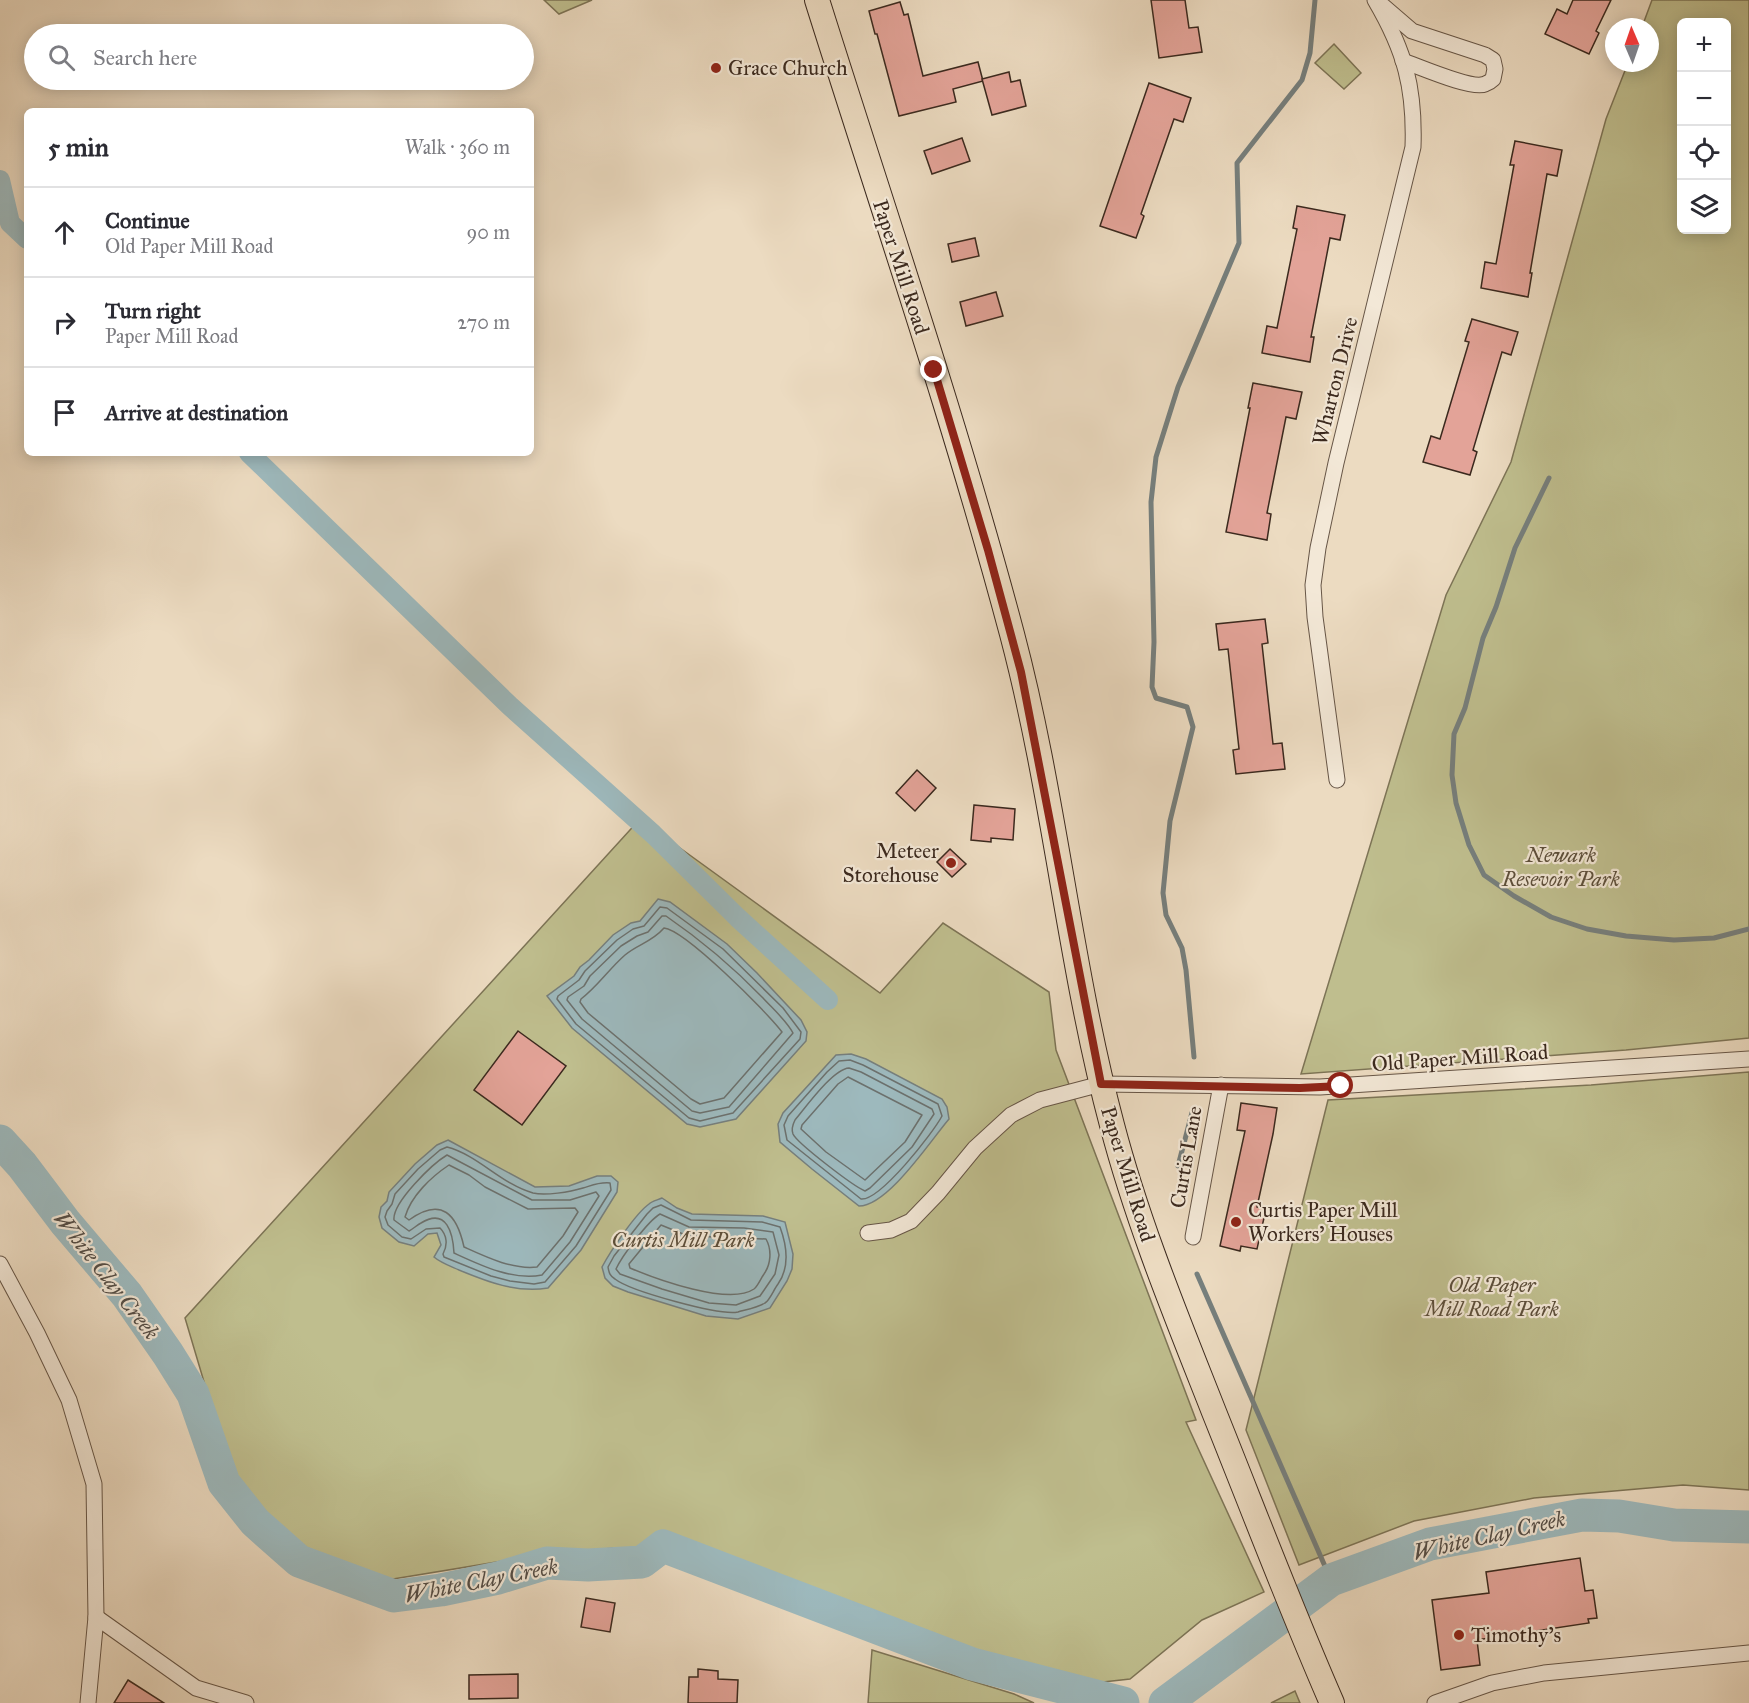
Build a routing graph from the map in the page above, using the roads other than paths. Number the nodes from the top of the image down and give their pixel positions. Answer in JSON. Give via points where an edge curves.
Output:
{"nodes":[{"id":1,"x":817,"y":0,"type":"edge"},
{"id":2,"x":1375,"y":0,"type":"edge"},
{"id":3,"x":1403,"y":61,"type":"junction"},
{"id":4,"x":1337,"y":780,"type":"dead end"},
{"id":5,"x":1749,"y":1059,"type":"edge"},
{"id":6,"x":1101,"y":1084,"type":"junction"},
{"id":7,"x":1221,"y":1085,"type":"junction"},
{"id":8,"x":868,"y":1233,"type":"dead end"},
{"id":9,"x":1193,"y":1237,"type":"dead end"},
{"id":10,"x":0,"y":1264,"type":"edge"},
{"id":11,"x":96,"y":1617,"type":"junction"},
{"id":12,"x":1749,"y":1653,"type":"edge"},
{"id":13,"x":88,"y":1703,"type":"edge"},
{"id":14,"x":246,"y":1703,"type":"edge"},
{"id":15,"x":1332,"y":1703,"type":"edge"},
{"id":16,"x":1435,"y":1703,"type":"edge"}],
"edges":[{"from":1,"to":6,"type":"main road","name":"Paper Mill Road","via":[[934,370],[1012,636]]},
{"from":2,"to":3,"type":"street","name":"Wharton Drive","via":[[1396,38]]},
{"from":2,"to":3,"type":"street","via":[[1412,31],[1485,55],[1493,60],[1495,69],[1493,79],[1476,86]]},
{"from":3,"to":4,"type":"street","name":"Wharton Drive","via":[[1414,113],[1413,147],[1336,463],[1313,585]]},
{"from":5,"to":7,"type":"street","name":"Old Paper Mill Road","via":[[1331,1087]]},
{"from":6,"to":7,"type":"street","name":"Old Paper Mill Road"},
{"from":6,"to":8,"type":"street","name":"Old Paper Mill Road","via":[[1018,1110],[975,1148],[911,1221],[891,1230]]},
{"from":6,"to":15,"type":"main road","name":"Paper Mill Road","via":[[1152,1253]]},
{"from":7,"to":9,"type":"street","name":"Curtis Lane"},
{"from":10,"to":11,"type":"street","via":[[69,1400],[94,1484]]},
{"from":11,"to":13,"type":"street"},
{"from":11,"to":14,"type":"street","via":[[196,1688]]},
{"from":12,"to":16,"type":"street","via":[[1544,1673],[1492,1683]]}]}
